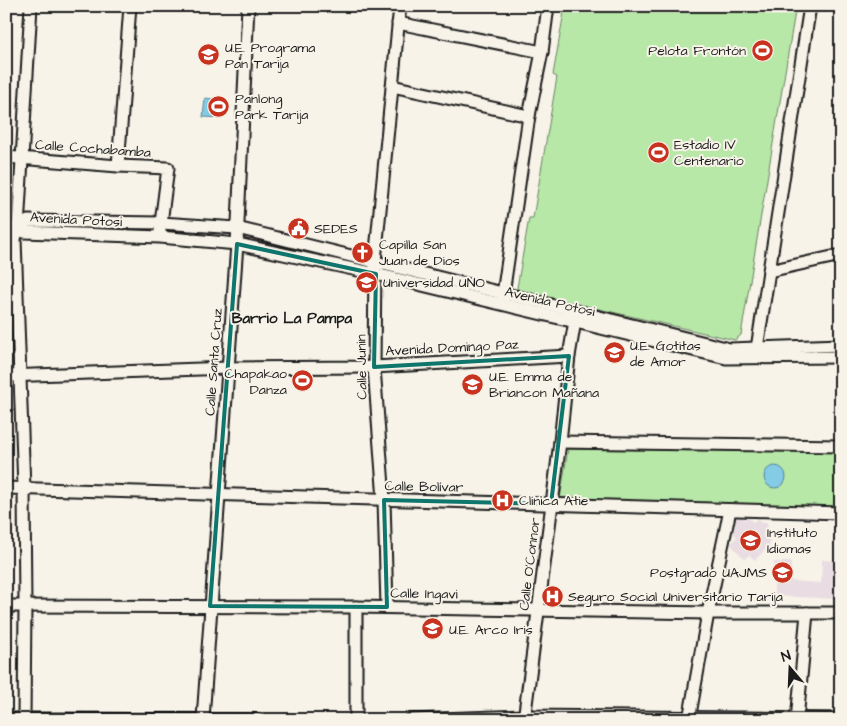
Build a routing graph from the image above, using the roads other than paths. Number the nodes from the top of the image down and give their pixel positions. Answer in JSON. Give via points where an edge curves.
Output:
{"nodes":[{"id":1,"x":31,"y":6,"type":"edge"},
{"id":2,"x":130,"y":6,"type":"edge"},
{"id":3,"x":248,"y":6,"type":"edge"},
{"id":4,"x":400,"y":6,"type":"edge"},
{"id":5,"x":548,"y":6,"type":"edge"},
{"id":6,"x":810,"y":6,"type":"edge"},
{"id":7,"x":398,"y":23,"type":"junction"},
{"id":8,"x":542,"y":52,"type":"junction"},
{"id":9,"x":392,"y":86,"type":"junction"},
{"id":10,"x":529,"y":116,"type":"junction"},
{"id":11,"x":6,"y":157,"type":"edge"},
{"id":12,"x":21,"y":159,"type":"junction"},
{"id":13,"x":118,"y":166,"type":"junction"},
{"id":14,"x":161,"y":224,"type":"junction"},
{"id":15,"x":12,"y":228,"type":"edge"},
{"id":16,"x":237,"y":228,"type":"junction"},
{"id":17,"x":160,"y":238,"type":"junction"},
{"id":18,"x":237,"y":244,"type":"junction"},
{"id":19,"x":841,"y":255,"type":"edge"},
{"id":20,"x":376,"y":261,"type":"junction"},
{"id":21,"x":769,"y":271,"type":"junction"},
{"id":22,"x":376,"y":274,"type":"junction"},
{"id":23,"x":503,"y":300,"type":"junction"},
{"id":24,"x":576,"y":316,"type":"junction"},
{"id":25,"x":841,"y":345,"type":"edge"},
{"id":26,"x":756,"y":354,"type":"junction"},
{"id":27,"x":569,"y":356,"type":"junction"},
{"id":28,"x":841,"y":357,"type":"edge"},
{"id":29,"x":374,"y":366,"type":"junction"},
{"id":30,"x":228,"y":368,"type":"junction"},
{"id":31,"x":6,"y":376,"type":"edge"},
{"id":32,"x":19,"y":376,"type":"junction"},
{"id":33,"x":560,"y":442,"type":"junction"},
{"id":34,"x":841,"y":446,"type":"edge"},
{"id":35,"x":6,"y":488,"type":"edge"},
{"id":36,"x":24,"y":488,"type":"junction"},
{"id":37,"x":218,"y":494,"type":"junction"},
{"id":38,"x":384,"y":500,"type":"junction"},
{"id":39,"x":551,"y":504,"type":"junction"},
{"id":40,"x":730,"y":510,"type":"junction"},
{"id":41,"x":841,"y":513,"type":"edge"},
{"id":42,"x":6,"y":606,"type":"edge"},
{"id":43,"x":25,"y":606,"type":"junction"},
{"id":44,"x":210,"y":606,"type":"junction"},
{"id":45,"x":356,"y":607,"type":"junction"},
{"id":46,"x":387,"y":607,"type":"junction"},
{"id":47,"x":538,"y":609,"type":"junction"},
{"id":48,"x":708,"y":613,"type":"junction"},
{"id":49,"x":807,"y":613,"type":"junction"},
{"id":50,"x":841,"y":613,"type":"edge"},
{"id":51,"x":524,"y":718,"type":"edge"},
{"id":52,"x":6,"y":719,"type":"edge"},
{"id":53,"x":24,"y":719,"type":"edge"},
{"id":54,"x":163,"y":719,"type":"edge"},
{"id":55,"x":203,"y":719,"type":"edge"},
{"id":56,"x":689,"y":719,"type":"edge"},
{"id":57,"x":797,"y":719,"type":"edge"},
{"id":58,"x":841,"y":719,"type":"edge"},
{"id":59,"x":258,"y":720,"type":"edge"},
{"id":60,"x":356,"y":720,"type":"edge"},
{"id":61,"x":411,"y":720,"type":"edge"}],
"edges":[{"from":1,"to":12,"type":"street"},
{"from":2,"to":13,"type":"street"},
{"from":3,"to":16,"type":"street","name":"Calle Santa Cruz"},
{"from":4,"to":7,"type":"street","name":"Calle Junin"},
{"from":5,"to":8,"type":"street"},
{"from":6,"to":21,"type":"street"},
{"from":7,"to":8,"type":"street"},
{"from":7,"to":9,"type":"street","name":"Calle Junin"},
{"from":8,"to":10,"type":"street"},
{"from":9,"to":10,"type":"street"},
{"from":9,"to":20,"type":"street","name":"Calle Junin"},
{"from":10,"to":23,"type":"street"},
{"from":11,"to":12,"type":"street","name":"Calle Cochabamba"},
{"from":12,"to":13,"type":"street","name":"Calle Cochabamba"},
{"from":12,"to":15,"type":"street"},
{"from":13,"to":14,"type":"street","name":"Calle Cochabamba","via":[[168,168]]},
{"from":14,"to":15,"type":"street","name":"Avenida Potosi","via":[[28,221]]},
{"from":14,"to":16,"type":"street","name":"Avenida Potosi"},
{"from":14,"to":17,"type":"street","name":"Calle Cochabamba"},
{"from":15,"to":17,"type":"street","name":"Avenida Potosi","via":[[24,232]]},
{"from":15,"to":32,"type":"street"},
{"from":16,"to":18,"type":"street","name":"Calle Santa Cruz"},
{"from":16,"to":20,"type":"street","name":"Avenida Potosi"},
{"from":17,"to":18,"type":"street","name":"Avenida Potosi"},
{"from":18,"to":22,"type":"street","name":"Avenida Potosi"},
{"from":18,"to":30,"type":"street","name":"Calle Santa Cruz"},
{"from":19,"to":21,"type":"street"},
{"from":20,"to":22,"type":"street","name":"Calle Junin"},
{"from":20,"to":23,"type":"street","name":"Avenida Potosi"},
{"from":21,"to":26,"type":"street"},
{"from":22,"to":23,"type":"street","name":"Avenida Potosi"},
{"from":22,"to":29,"type":"street","name":"Calle Junin"},
{"from":23,"to":24,"type":"street","name":"Avenida Potosi"},
{"from":24,"to":26,"type":"street","name":"Avenida Potosi"},
{"from":24,"to":27,"type":"street","name":"Calle O'Connor"},
{"from":25,"to":26,"type":"street","name":"Avenida Potosi"},
{"from":26,"to":28,"type":"street","name":"Avenida Potosi"},
{"from":27,"to":29,"type":"street","name":"Avenida Domingo Paz"},
{"from":27,"to":33,"type":"street","name":"Calle O'Connor"},
{"from":29,"to":30,"type":"street","name":"Avenida Domingo Paz"},
{"from":29,"to":38,"type":"street","name":"Calle Junin"},
{"from":30,"to":32,"type":"street","name":"Avenida Domingo Paz"},
{"from":30,"to":37,"type":"street","name":"Calle Santa Cruz"},
{"from":31,"to":32,"type":"street","name":"Avenida Domingo Paz"},
{"from":32,"to":36,"type":"street"},
{"from":33,"to":34,"type":"street"},
{"from":33,"to":39,"type":"street","name":"Calle O'Connor"},
{"from":35,"to":36,"type":"street","name":"Calle Bolívar"},
{"from":36,"to":37,"type":"street","name":"Calle Bolívar"},
{"from":36,"to":43,"type":"street"},
{"from":37,"to":38,"type":"street","name":"Calle Bolívar"},
{"from":37,"to":44,"type":"street","name":"Calle Santa Cruz"},
{"from":38,"to":39,"type":"street","name":"Calle Bolívar"},
{"from":38,"to":46,"type":"street","name":"Calle Junin"},
{"from":39,"to":40,"type":"street","name":"Calle Bolívar"},
{"from":39,"to":47,"type":"street","name":"Calle O'Connor"},
{"from":40,"to":41,"type":"street","name":"Calle Bolívar"},
{"from":40,"to":48,"type":"street"},
{"from":42,"to":43,"type":"street","name":"Calle Ingavi"},
{"from":43,"to":44,"type":"street","name":"Calle Ingavi"},
{"from":43,"to":53,"type":"street"},
{"from":44,"to":45,"type":"street","name":"Calle Ingavi"},
{"from":44,"to":55,"type":"street","name":"Calle Santa Cruz"},
{"from":45,"to":46,"type":"street","name":"Calle Ingavi"},
{"from":45,"to":60,"type":"street"},
{"from":46,"to":47,"type":"street","name":"Calle Ingavi"},
{"from":47,"to":48,"type":"street","name":"Calle Ingavi"},
{"from":47,"to":51,"type":"street","name":"Calle O'Connor"},
{"from":48,"to":49,"type":"street","name":"Calle Ingavi"},
{"from":48,"to":56,"type":"street"},
{"from":49,"to":50,"type":"street","name":"Calle Ingavi"},
{"from":49,"to":57,"type":"street"},
{"from":51,"to":56,"type":"street"},
{"from":51,"to":61,"type":"street"},
{"from":52,"to":53,"type":"street"},
{"from":53,"to":54,"type":"street"},
{"from":54,"to":55,"type":"street"},
{"from":55,"to":59,"type":"street"},
{"from":56,"to":57,"type":"street"},
{"from":57,"to":58,"type":"street"}]}
